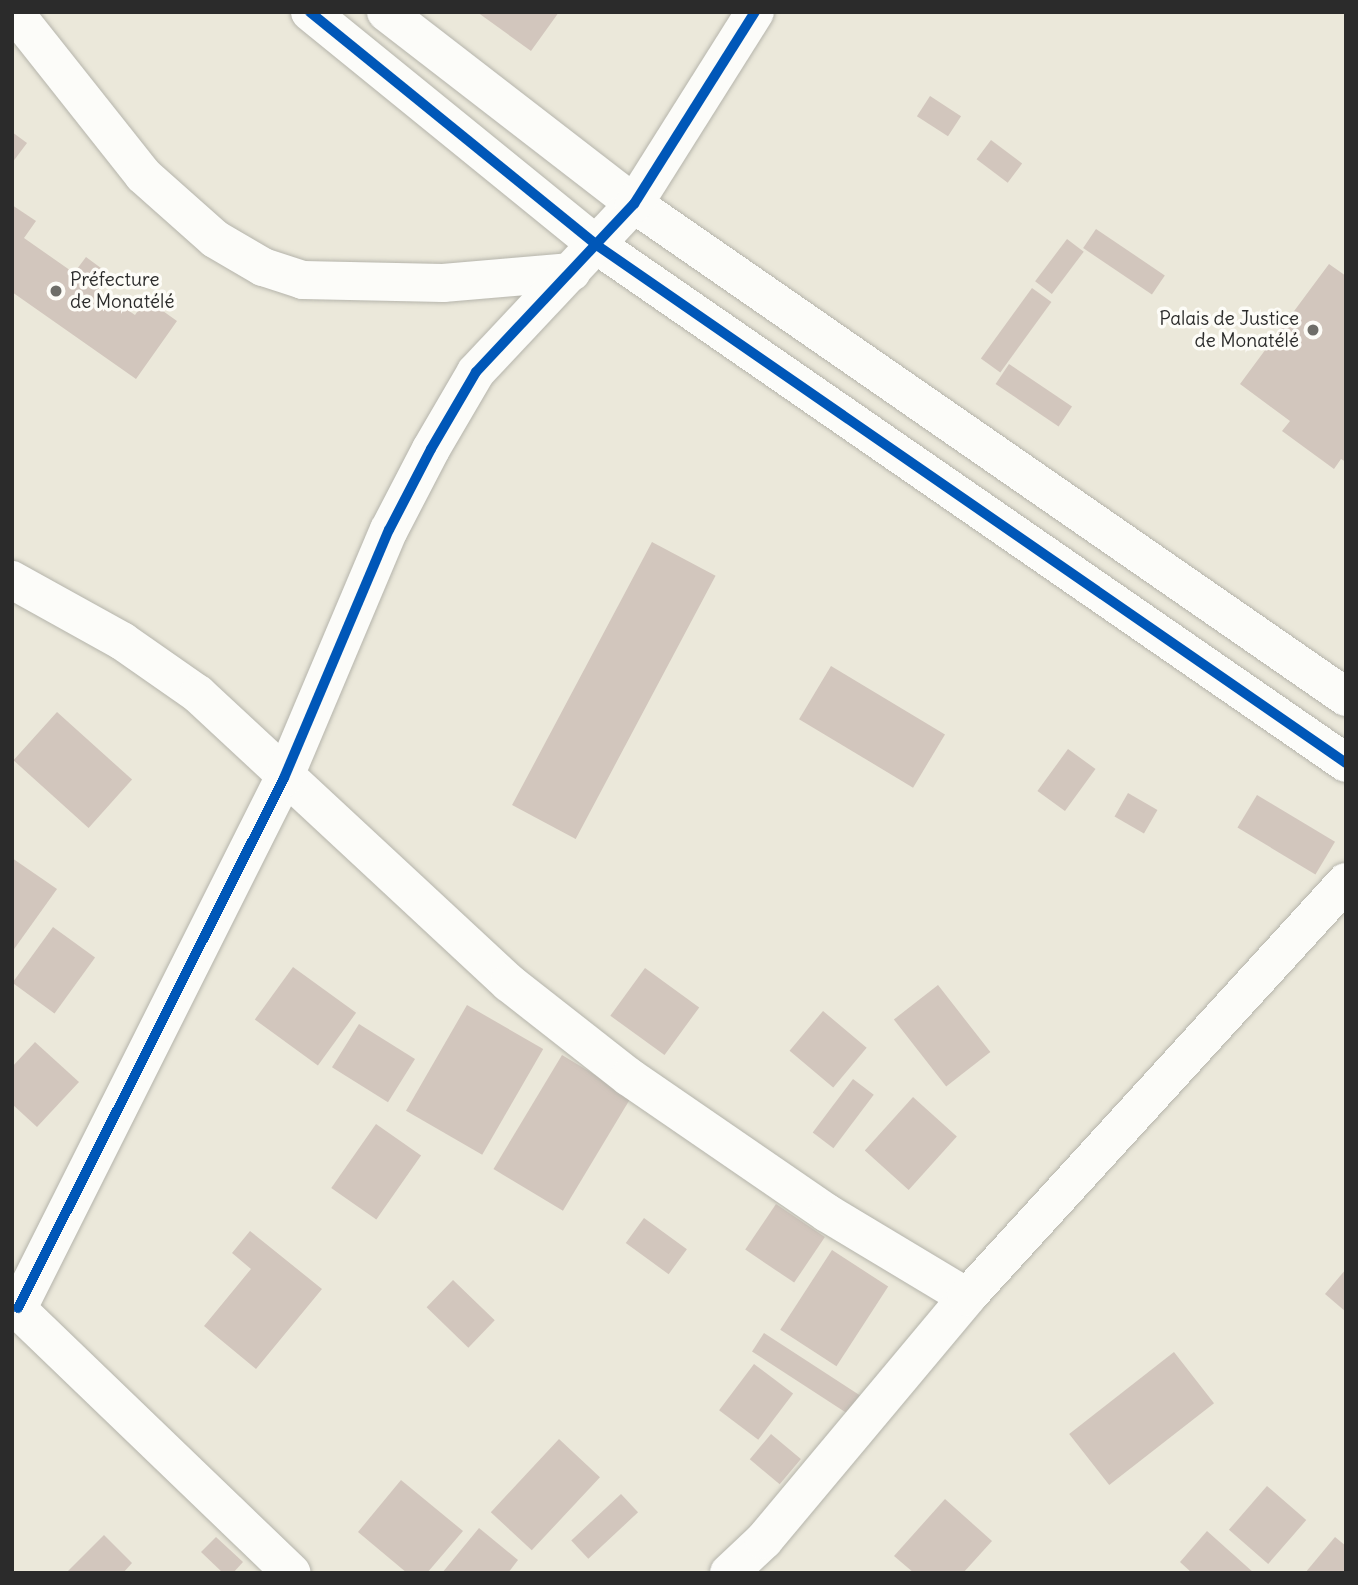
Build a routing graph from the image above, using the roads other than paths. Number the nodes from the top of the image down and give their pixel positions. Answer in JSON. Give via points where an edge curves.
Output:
{"nodes":[{"id":1,"x":14,"y":12,"type":"edge"},
{"id":2,"x":310,"y":12,"type":"edge"},
{"id":3,"x":386,"y":12,"type":"edge"},
{"id":4,"x":755,"y":12,"type":"edge"},
{"id":5,"x":634,"y":204,"type":"junction"},
{"id":6,"x":585,"y":259,"type":"junction"},
{"id":7,"x":12,"y":580,"type":"edge"},
{"id":8,"x":1342,"y":686,"type":"edge"},
{"id":9,"x":1346,"y":763,"type":"edge"},
{"id":10,"x":284,"y":778,"type":"junction"},
{"id":11,"x":1346,"y":882,"type":"edge"},
{"id":12,"x":967,"y":1297,"type":"junction"},
{"id":13,"x":15,"y":1306,"type":"edge"},
{"id":14,"x":292,"y":1573,"type":"edge"},
{"id":15,"x":729,"y":1573,"type":"edge"}],
"edges":[{"from":1,"to":6,"type":"street","via":[[144,175],[215,239],[264,267],[303,280],[443,283]]},
{"from":2,"to":6,"type":"street"},
{"from":3,"to":5,"type":"street"},
{"from":4,"to":5,"type":"street"},
{"from":5,"to":6,"type":"street"},
{"from":5,"to":8,"type":"street"},
{"from":6,"to":9,"type":"street"},
{"from":6,"to":10,"type":"street","via":[[476,372],[431,449],[388,530]]},
{"from":7,"to":10,"type":"street","via":[[122,641],[198,694]]},
{"from":10,"to":12,"type":"street","via":[[509,983],[629,1077],[827,1213]]},
{"from":10,"to":13,"type":"street"},
{"from":11,"to":12,"type":"street"},
{"from":12,"to":15,"type":"street","via":[[764,1540]]},
{"from":13,"to":14,"type":"street"}]}
